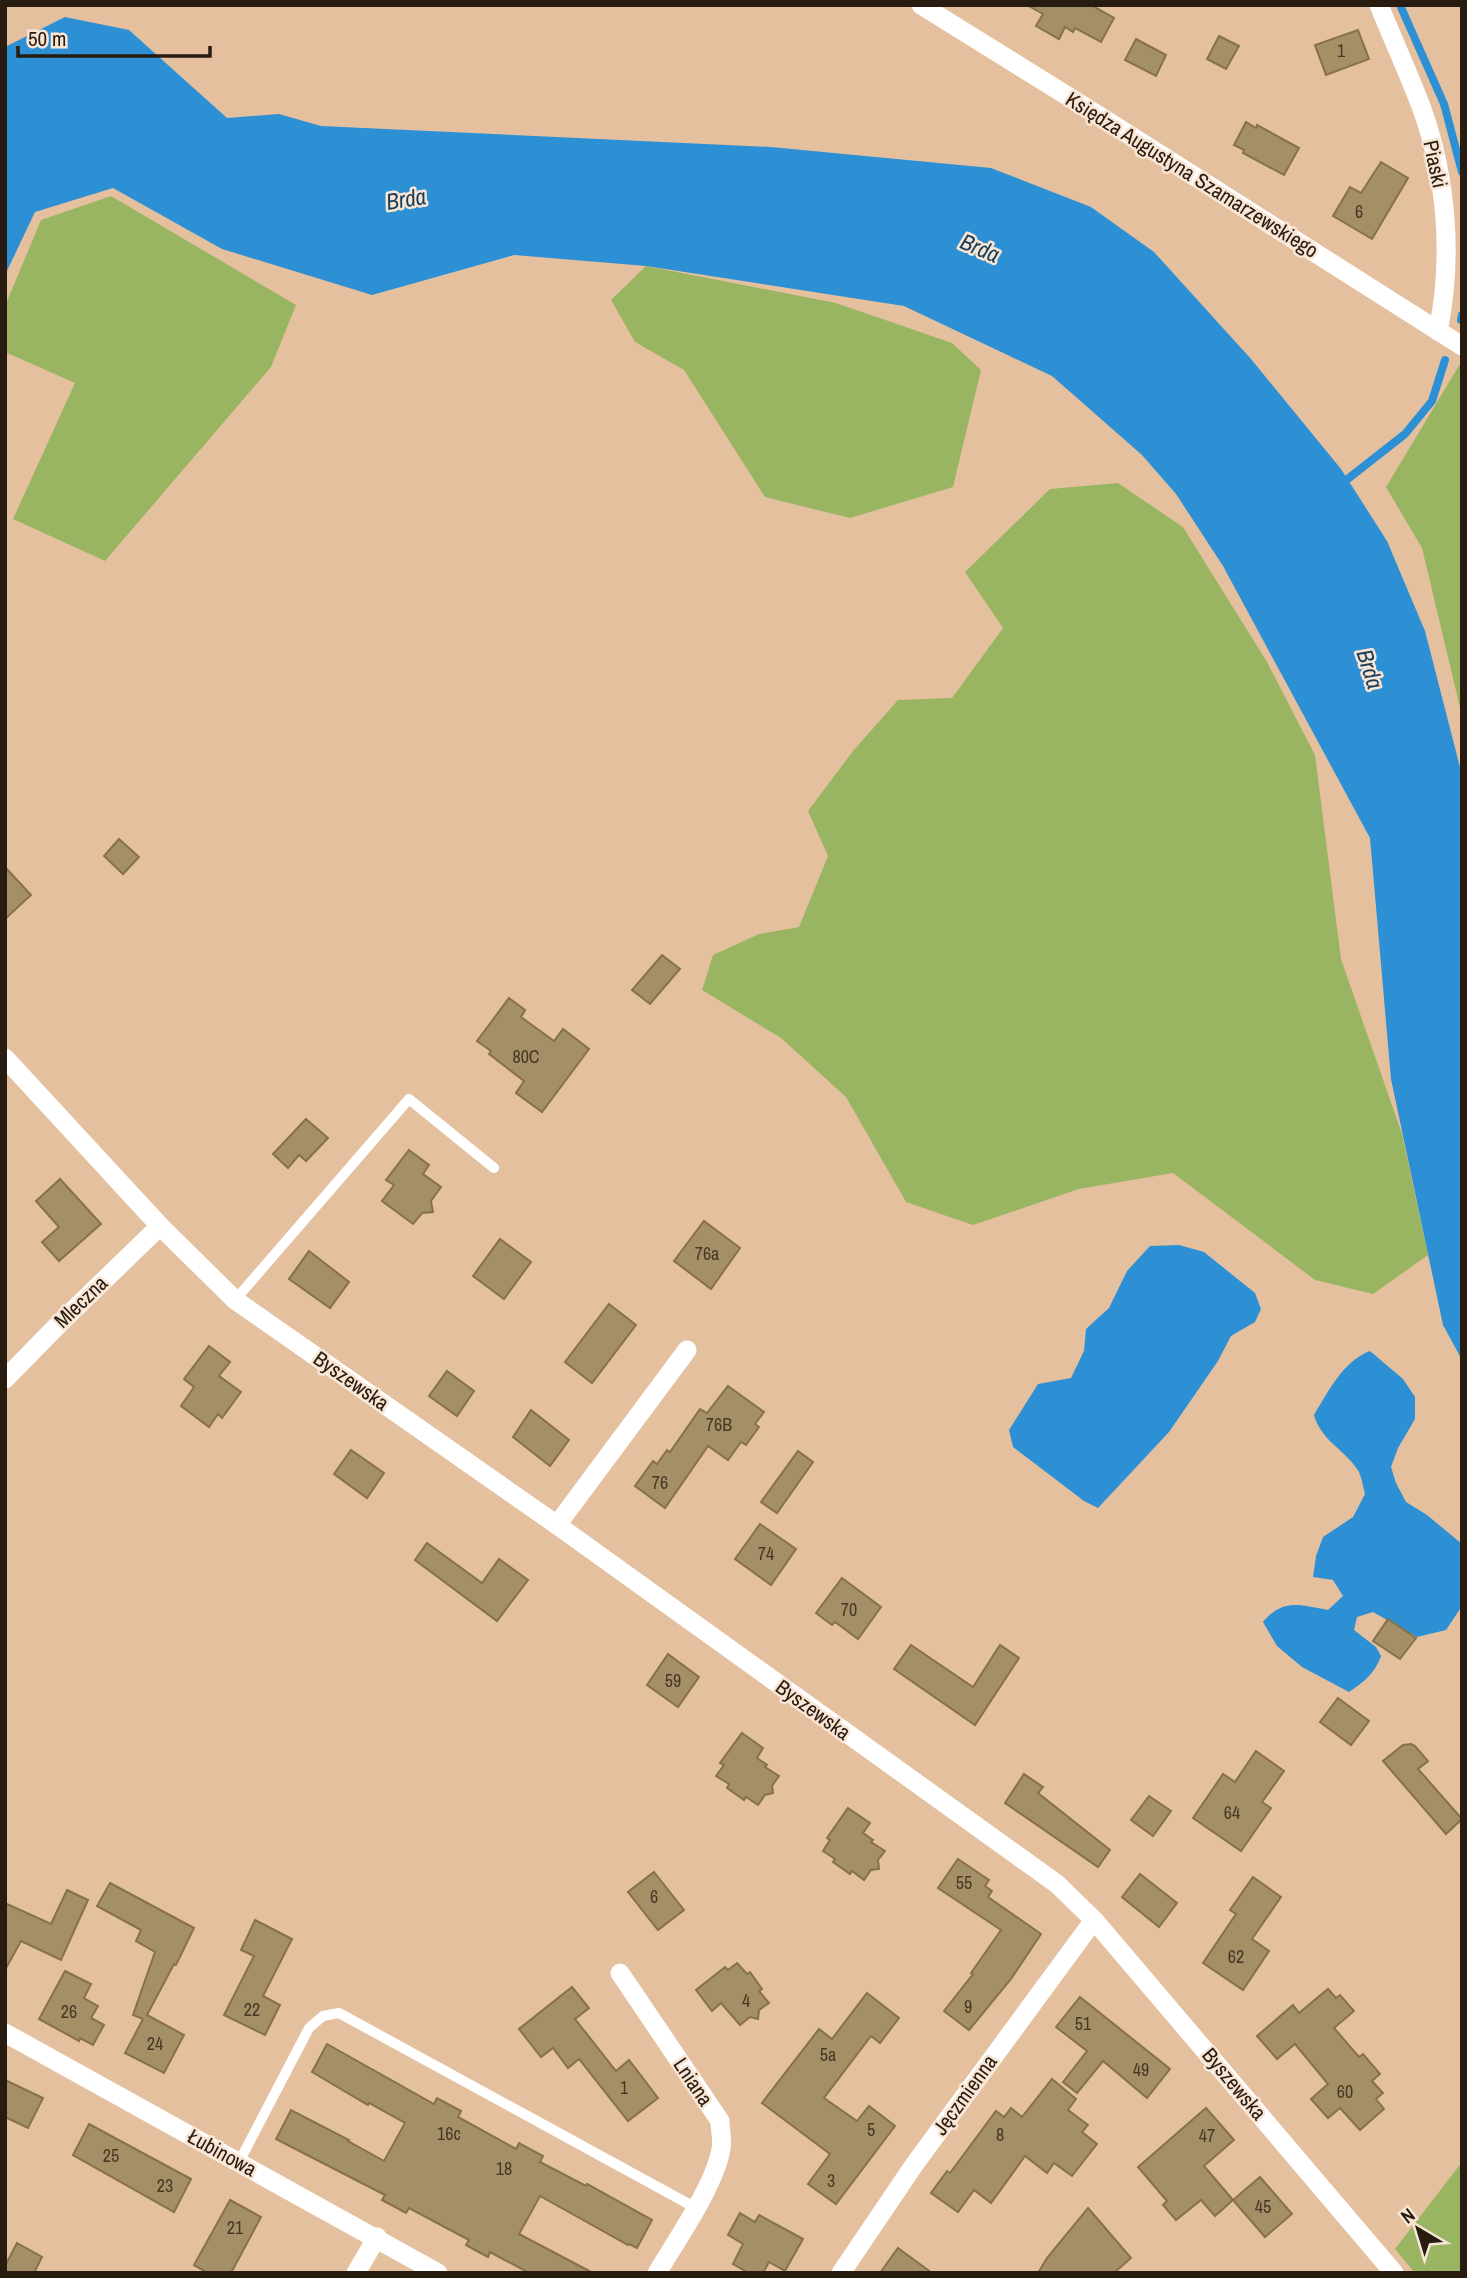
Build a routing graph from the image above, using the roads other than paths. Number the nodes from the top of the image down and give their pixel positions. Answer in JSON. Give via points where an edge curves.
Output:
{"nodes":[{"id":1,"x":921,"y":5,"type":"edge"},
{"id":2,"x":1379,"y":5,"type":"edge"},
{"id":3,"x":1438,"y":331,"type":"junction"},
{"id":4,"x":1462,"y":346,"type":"edge"},
{"id":5,"x":5,"y":1058,"type":"edge"},
{"id":6,"x":494,"y":1168,"type":"dead end"},
{"id":7,"x":160,"y":1226,"type":"junction"},
{"id":8,"x":235,"y":1300,"type":"junction"},
{"id":9,"x":687,"y":1350,"type":"dead end"},
{"id":10,"x":5,"y":1379,"type":"edge"},
{"id":11,"x":557,"y":1525,"type":"junction"},
{"id":12,"x":1094,"y":1920,"type":"junction"},
{"id":13,"x":620,"y":1973,"type":"dead end"},
{"id":14,"x":5,"y":2033,"type":"edge"},
{"id":15,"x":239,"y":2162,"type":"junction"},
{"id":16,"x":696,"y":2208,"type":"junction"},
{"id":17,"x":377,"y":2237,"type":"junction"},
{"id":18,"x":356,"y":2273,"type":"edge"},
{"id":19,"x":438,"y":2273,"type":"edge"},
{"id":20,"x":657,"y":2273,"type":"edge"},
{"id":21,"x":841,"y":2273,"type":"edge"},
{"id":22,"x":1394,"y":2273,"type":"edge"}],
"edges":[{"from":1,"to":3,"type":"street","name":"Księdza Augustyna Szamarzewskiego"},
{"from":2,"to":3,"type":"street","name":"Piaski","via":[[1423,112],[1438,173],[1446,253]]},
{"from":3,"to":4,"type":"street","name":"Księdza Augustyna Szamarzewskiego"},
{"from":5,"to":7,"type":"street","name":"Byszewska"},
{"from":6,"to":8,"type":"lane","via":[[410,1099]]},
{"from":7,"to":8,"type":"street","name":"Byszewska"},
{"from":7,"to":10,"type":"street","name":"Mleczna"},
{"from":8,"to":11,"type":"street","name":"Byszewska"},
{"from":9,"to":11,"type":"street"},
{"from":11,"to":12,"type":"street","name":"Byszewska","via":[[1057,1884]]},
{"from":12,"to":21,"type":"street","name":"Jęczmienna","via":[[914,2165]]},
{"from":12,"to":22,"type":"street","name":"Byszewska"},
{"from":13,"to":16,"type":"street","name":"Lniana","via":[[720,2122],[721,2149]]},
{"from":14,"to":15,"type":"street","name":"Łubinowa"},
{"from":15,"to":16,"type":"lane","via":[[309,2028],[324,2016],[339,2013]]},
{"from":15,"to":17,"type":"street","name":"Łubinowa"},
{"from":16,"to":20,"type":"street","name":"Lniana"},
{"from":17,"to":18,"type":"street"},
{"from":17,"to":19,"type":"street","name":"Łubinowa"}]}
